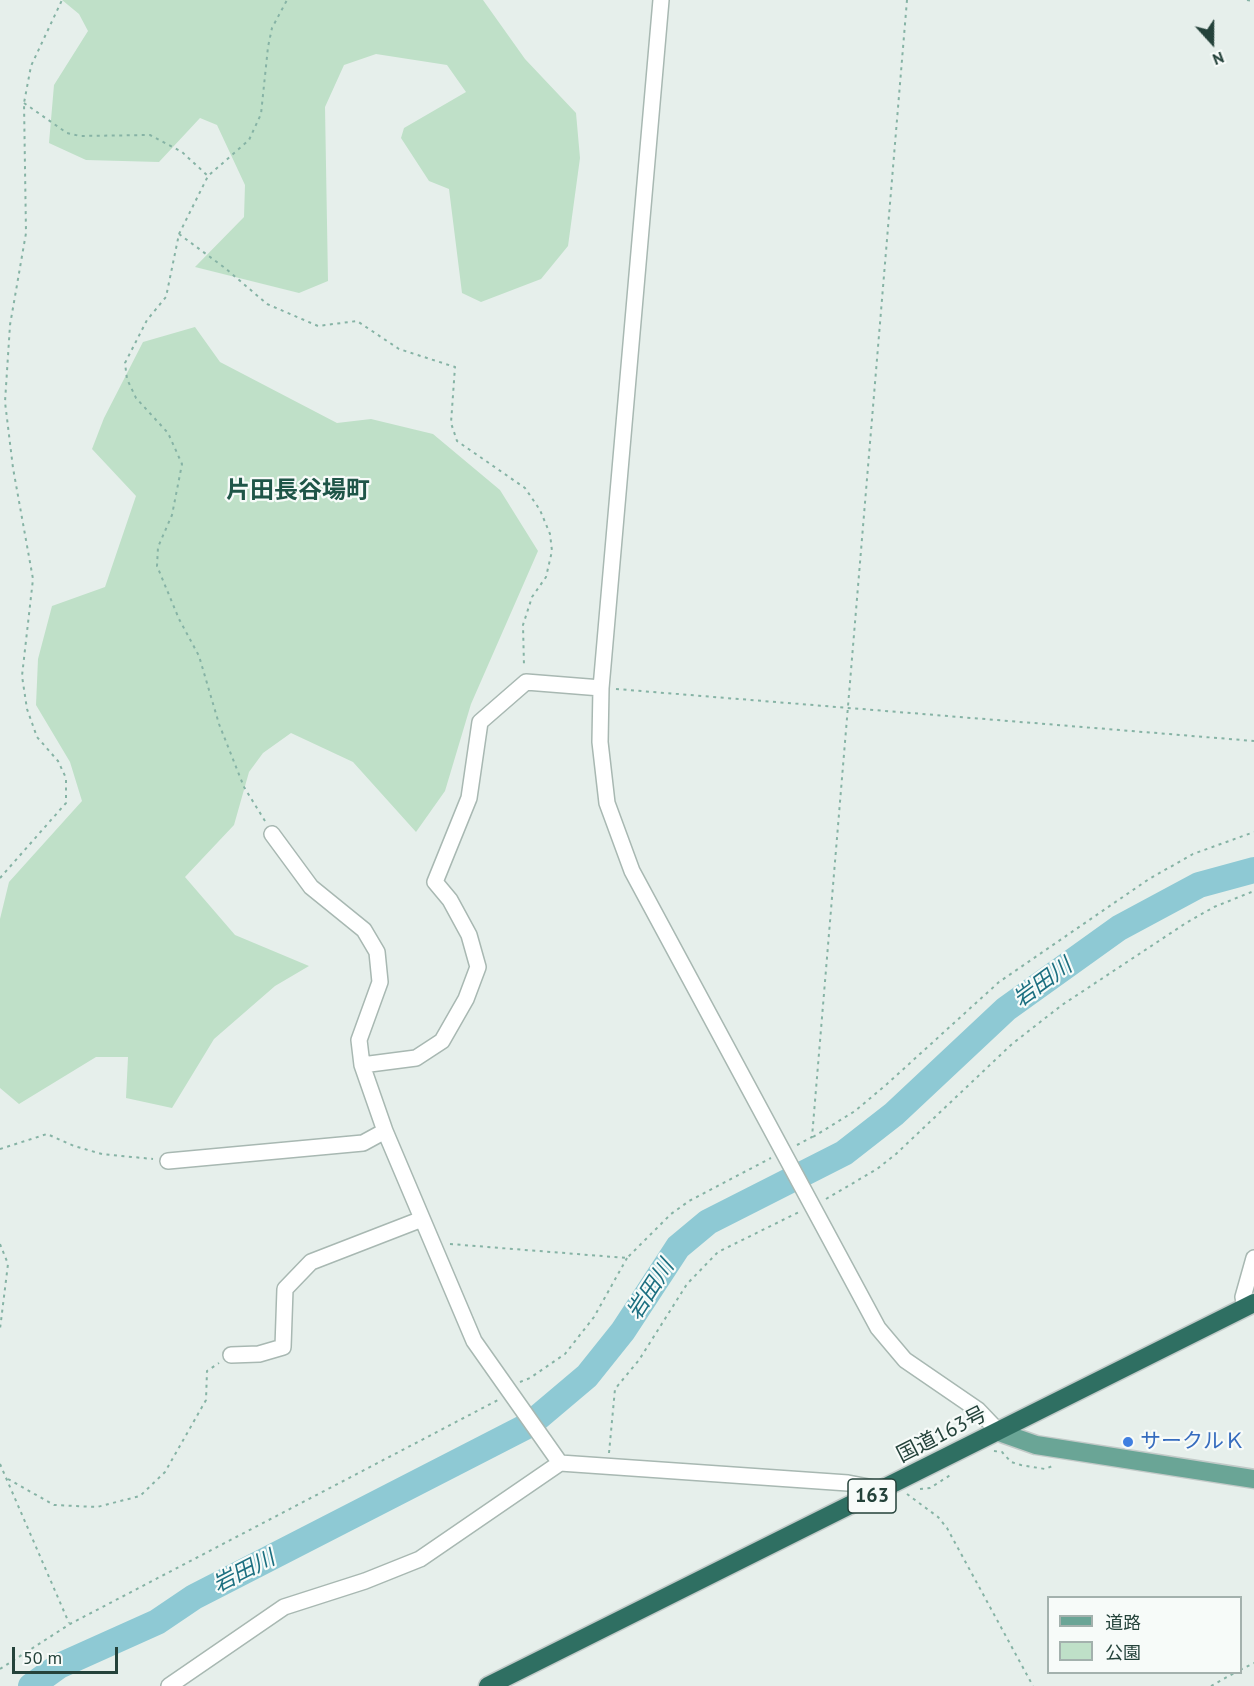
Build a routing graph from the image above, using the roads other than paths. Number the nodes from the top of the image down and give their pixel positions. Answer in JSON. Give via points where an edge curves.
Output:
{"nodes":[{"id":1,"x":661,"y":0,"type":"edge"},
{"id":2,"x":601,"y":688,"type":"junction"},
{"id":3,"x":272,"y":834,"type":"road end"},
{"id":4,"x":362,"y":1065,"type":"junction"},
{"id":5,"x":385,"y":1131,"type":"junction"},
{"id":6,"x":168,"y":1161,"type":"road end"},
{"id":7,"x":422,"y":1219,"type":"junction"},
{"id":8,"x":1254,"y":1258,"type":"edge"},
{"id":9,"x":1250,"y":1305,"type":"edge"},
{"id":10,"x":231,"y":1355,"type":"road end"},
{"id":11,"x":999,"y":1432,"type":"junction"},
{"id":12,"x":560,"y":1463,"type":"junction"},
{"id":13,"x":1254,"y":1479,"type":"edge"},
{"id":14,"x":893,"y":1490,"type":"junction"},
{"id":15,"x":169,"y":1686,"type":"edge"},
{"id":16,"x":488,"y":1686,"type":"edge"}],
"edges":[{"from":1,"to":2,"type":"street"},
{"from":2,"to":4,"type":"street","via":[[526,682],[480,722],[469,798],[435,882],[469,935],[478,967],[466,999],[442,1041],[416,1058]]},
{"from":2,"to":11,"type":"street","via":[[600,742],[607,803],[632,871],[878,1328],[892,1348],[978,1410]]},
{"from":3,"to":4,"type":"street","via":[[311,887],[364,930],[377,952],[380,982],[359,1040]]},
{"from":4,"to":5,"type":"street"},
{"from":5,"to":6,"type":"street","via":[[363,1143]]},
{"from":5,"to":7,"type":"street"},
{"from":7,"to":10,"type":"street","via":[[311,1262],[285,1289],[283,1347],[259,1354]]},
{"from":7,"to":12,"type":"street","via":[[474,1341]]},
{"from":8,"to":9,"type":"street","via":[[1243,1297]]},
{"from":9,"to":11,"type":"highway","name":"国道163号","number":"163"},
{"from":11,"to":13,"type":"main road","via":[[1036,1445]]},
{"from":11,"to":14,"type":"highway","name":"国道163号","number":"163"},
{"from":12,"to":14,"type":"street","via":[[848,1483]]},
{"from":12,"to":15,"type":"street","via":[[420,1559],[284,1607]]},
{"from":14,"to":16,"type":"highway","name":"国道163号","number":"163"}]}
